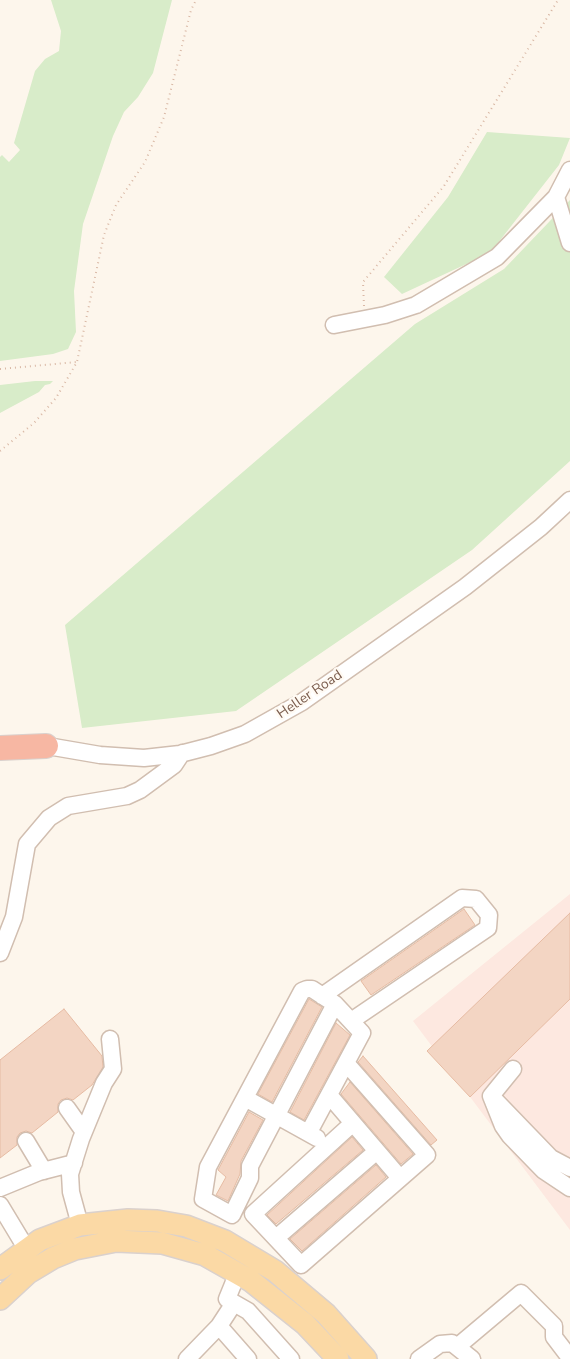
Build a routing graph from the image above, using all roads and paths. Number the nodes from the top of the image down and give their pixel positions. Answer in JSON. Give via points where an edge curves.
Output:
{"nodes":[{"id":1,"x":196,"y":0,"type":"edge"},
{"id":2,"x":558,"y":0,"type":"edge"},
{"id":3,"x":570,"y":170,"type":"edge"},
{"id":4,"x":556,"y":197,"type":"junction"},
{"id":5,"x":570,"y":243,"type":"edge"},
{"id":6,"x":365,"y":320,"type":"junction"},
{"id":7,"x":334,"y":325,"type":"dead end"},
{"id":8,"x":77,"y":362,"type":"junction"},
{"id":9,"x":0,"y":369,"type":"edge"},
{"id":10,"x":0,"y":451,"type":"edge"},
{"id":11,"x":570,"y":500,"type":"edge"},
{"id":12,"x":0,"y":738,"type":"edge"},
{"id":13,"x":46,"y":746,"type":"junction"},
{"id":14,"x":0,"y":748,"type":"edge"},
{"id":15,"x":182,"y":754,"type":"junction"},
{"id":16,"x":0,"y":953,"type":"edge"},
{"id":17,"x":328,"y":1000,"type":"junction"},
{"id":18,"x":351,"y":1021,"type":"junction"},
{"id":19,"x":110,"y":1038,"type":"dead end"},
{"id":20,"x":346,"y":1063,"type":"junction"},
{"id":21,"x":514,"y":1069,"type":"dead end"},
{"id":22,"x":329,"y":1095,"type":"junction"},
{"id":23,"x":491,"y":1096,"type":"junction"},
{"id":24,"x":245,"y":1098,"type":"junction"},
{"id":25,"x":67,"y":1108,"type":"dead end"},
{"id":26,"x":276,"y":1116,"type":"junction"},
{"id":27,"x":353,"y":1123,"type":"junction"},
{"id":28,"x":84,"y":1132,"type":"junction"},
{"id":29,"x":309,"y":1132,"type":"junction"},
{"id":30,"x":26,"y":1141,"type":"dead end"},
{"id":31,"x":328,"y":1146,"type":"junction"},
{"id":32,"x":377,"y":1150,"type":"junction"},
{"id":33,"x":74,"y":1163,"type":"junction"},
{"id":34,"x":570,"y":1168,"type":"edge"},
{"id":35,"x":44,"y":1170,"type":"junction"},
{"id":36,"x":400,"y":1178,"type":"junction"},
{"id":37,"x":0,"y":1188,"type":"edge"},
{"id":38,"x":570,"y":1188,"type":"edge"},
{"id":39,"x":0,"y":1205,"type":"edge"},
{"id":40,"x":223,"y":1211,"type":"junction"},
{"id":41,"x":80,"y":1225,"type":"junction"},
{"id":42,"x":276,"y":1238,"type":"junction"},
{"id":43,"x":209,"y":1245,"type":"junction"},
{"id":44,"x":26,"y":1248,"type":"junction"},
{"id":45,"x":0,"y":1269,"type":"edge"},
{"id":46,"x":238,"y":1272,"type":"junction"},
{"id":47,"x":0,"y":1299,"type":"edge"},
{"id":48,"x":234,"y":1303,"type":"junction"},
{"id":49,"x":218,"y":1326,"type":"junction"},
{"id":50,"x":458,"y":1346,"type":"junction"},
{"id":51,"x":423,"y":1358,"type":"edge"},
{"id":52,"x":570,"y":1358,"type":"edge"},
{"id":53,"x":187,"y":1359,"type":"edge"},
{"id":54,"x":248,"y":1359,"type":"edge"},
{"id":55,"x":291,"y":1359,"type":"edge"},
{"id":56,"x":338,"y":1359,"type":"edge"},
{"id":57,"x":366,"y":1359,"type":"edge"},
{"id":58,"x":472,"y":1359,"type":"edge"}],
"edges":[{"from":1,"to":8,"type":"path","via":[[164,117],[145,162],[116,205],[104,235]]},
{"from":2,"to":6,"type":"path","via":[[444,186],[363,282]]},
{"from":3,"to":4,"type":"street"},
{"from":4,"to":5,"type":"street"},
{"from":4,"to":6,"type":"street","via":[[497,258],[416,305]]},
{"from":6,"to":7,"type":"street"},
{"from":8,"to":9,"type":"path"},
{"from":8,"to":10,"type":"path","via":[[56,398],[34,423]]},
{"from":11,"to":15,"type":"street","name":"Heller Road","via":[[500,560],[302,702],[245,734]]},
{"from":12,"to":13,"type":"street","name":"Heller Road"},
{"from":13,"to":14,"type":"highway"},
{"from":13,"to":15,"type":"street","name":"Heller Road","via":[[100,756],[144,758]]},
{"from":15,"to":16,"type":"street","via":[[174,765],[140,790],[126,796],[72,804],[49,818],[27,844],[16,910]]},
{"from":17,"to":18,"type":"street"},
{"from":17,"to":18,"type":"street","via":[[462,898],[476,899],[489,915],[488,928]]},
{"from":17,"to":24,"type":"street","via":[[312,989],[302,991]]},
{"from":17,"to":26,"type":"street"},
{"from":18,"to":20,"type":"street","via":[[362,1033]]},
{"from":19,"to":28,"type":"street","via":[[113,1069]]},
{"from":20,"to":22,"type":"street"},
{"from":20,"to":36,"type":"street","via":[[427,1155]]},
{"from":21,"to":23,"type":"street"},
{"from":22,"to":27,"type":"street"},
{"from":22,"to":29,"type":"street"},
{"from":23,"to":34,"type":"street","via":[[551,1158]]},
{"from":23,"to":38,"type":"street","via":[[510,1136],[543,1170]]},
{"from":24,"to":26,"type":"street"},
{"from":24,"to":40,"type":"street","via":[[208,1167],[203,1199]]},
{"from":25,"to":28,"type":"street"},
{"from":26,"to":29,"type":"street"},
{"from":26,"to":40,"type":"street","via":[[250,1166],[250,1178],[232,1215]]},
{"from":27,"to":31,"type":"street"},
{"from":27,"to":32,"type":"street"},
{"from":28,"to":33,"type":"street"},
{"from":29,"to":31,"type":"street"},
{"from":30,"to":35,"type":"street"},
{"from":31,"to":42,"type":"street","via":[[253,1214]]},
{"from":32,"to":36,"type":"street"},
{"from":32,"to":42,"type":"street"},
{"from":33,"to":35,"type":"street"},
{"from":33,"to":41,"type":"street","via":[[66,1195]]},
{"from":35,"to":37,"type":"street"},
{"from":36,"to":42,"type":"street","via":[[300,1265]]},
{"from":39,"to":44,"type":"street"},
{"from":40,"to":43,"type":"street"},
{"from":41,"to":43,"type":"main road","via":[[112,1220],[172,1223]]},
{"from":41,"to":44,"type":"main road"},
{"from":43,"to":46,"type":"main road"},
{"from":43,"to":47,"type":"main road","via":[[116,1241],[89,1245],[63,1253],[40,1266]]},
{"from":43,"to":57,"type":"main road","via":[[250,1254],[287,1280],[326,1314]]},
{"from":44,"to":45,"type":"main road"},
{"from":46,"to":48,"type":"street","via":[[227,1300]]},
{"from":46,"to":56,"type":"main road","via":[[293,1313]]},
{"from":48,"to":49,"type":"street"},
{"from":48,"to":55,"type":"street","via":[[248,1311]]},
{"from":49,"to":53,"type":"street"},
{"from":49,"to":54,"type":"street"},
{"from":50,"to":51,"type":"street","via":[[440,1344]]},
{"from":50,"to":52,"type":"street","via":[[521,1293],[554,1326],[554,1337]]},
{"from":50,"to":58,"type":"street"}]}
